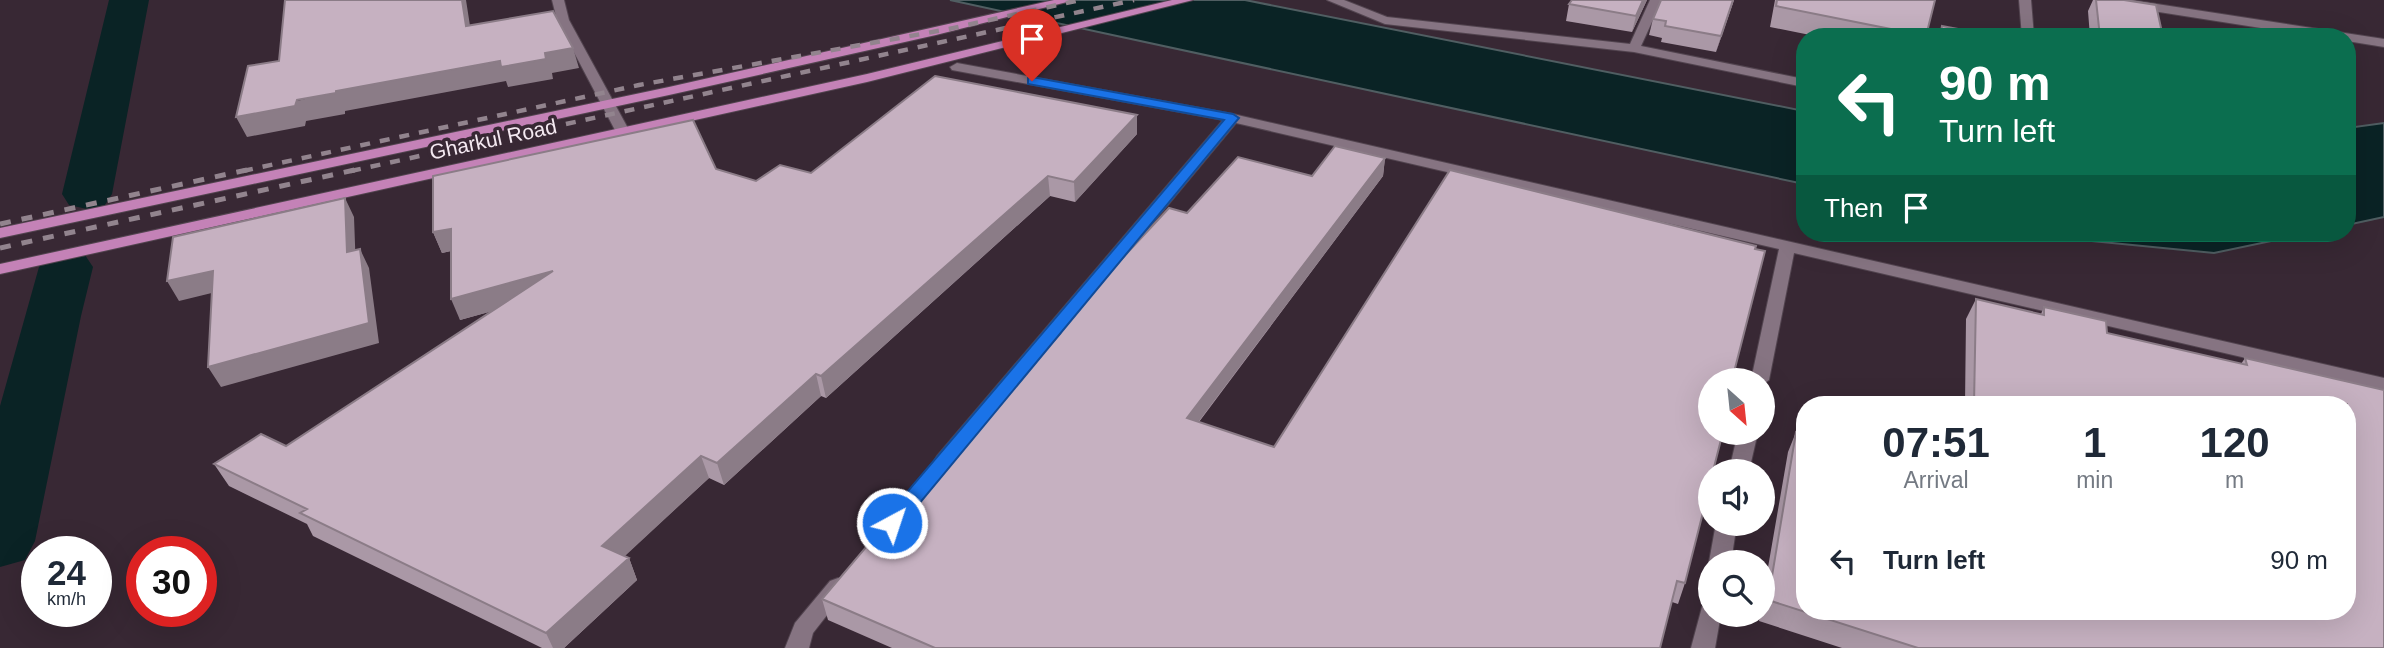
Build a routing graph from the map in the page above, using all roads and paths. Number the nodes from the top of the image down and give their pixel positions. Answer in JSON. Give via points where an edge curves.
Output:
{"nodes":[{"id":1,"x":558,"y":0,"type":"edge"},
{"id":2,"x":1069,"y":0,"type":"edge"},
{"id":3,"x":1187,"y":0,"type":"edge"},
{"id":4,"x":1333,"y":0,"type":"edge"},
{"id":5,"x":1656,"y":0,"type":"edge"},
{"id":6,"x":2025,"y":0,"type":"edge"},
{"id":7,"x":2108,"y":0,"type":"edge"},
{"id":8,"x":2027,"y":28,"type":"edge"},
{"id":9,"x":2288,"y":28,"type":"edge"},
{"id":10,"x":2356,"y":39,"type":"edge"},
{"id":11,"x":2384,"y":43,"type":"edge"},
{"id":12,"x":1634,"y":48,"type":"junction"},
{"id":13,"x":950,"y":64,"type":"junction"},
{"id":14,"x":1796,"y":81,"type":"edge"},
{"id":15,"x":609,"y":106,"type":"junction"},
{"id":16,"x":1233,"y":118,"type":"junction"},
{"id":17,"x":622,"y":132,"type":"junction"},
{"id":18,"x":0,"y":233,"type":"edge"},
{"id":19,"x":1787,"y":247,"type":"junction"},
{"id":20,"x":0,"y":269,"type":"edge"},
{"id":21,"x":1762,"y":368,"type":"edge"},
{"id":22,"x":2384,"y":384,"type":"edge"},
{"id":23,"x":928,"y":480,"type":"edge"},
{"id":24,"x":847,"y":576,"type":"edge"},
{"id":25,"x":1707,"y":627,"type":"edge"},
{"id":26,"x":797,"y":648,"type":"edge"},
{"id":27,"x":1703,"y":648,"type":"edge"}],
"edges":[{"from":1,"to":15,"type":"street","via":[[563,20]]},
{"from":2,"to":15,"type":"main road","name":"Gharkul Road"},
{"from":3,"to":13,"type":"main road","name":"Gharkul Road","via":[[995,48]]},
{"from":4,"to":12,"type":"street","via":[[1385,20]]},
{"from":5,"to":12,"type":"street"},
{"from":6,"to":8,"type":"street"},
{"from":7,"to":9,"type":"street"},
{"from":10,"to":11,"type":"street"},
{"from":12,"to":14,"type":"street"},
{"from":13,"to":16,"type":"street"},
{"from":13,"to":17,"type":"main road","name":"Gharkul Road"},
{"from":15,"to":17,"type":"street"},
{"from":15,"to":18,"type":"main road","name":"Gharkul Road"},
{"from":16,"to":19,"type":"street"},
{"from":16,"to":23,"type":"street"},
{"from":17,"to":20,"type":"main road","name":"Gharkul Road"},
{"from":19,"to":21,"type":"street"},
{"from":19,"to":22,"type":"street"},
{"from":24,"to":26,"type":"street","via":[[803,629]]},
{"from":25,"to":27,"type":"street"}]}
